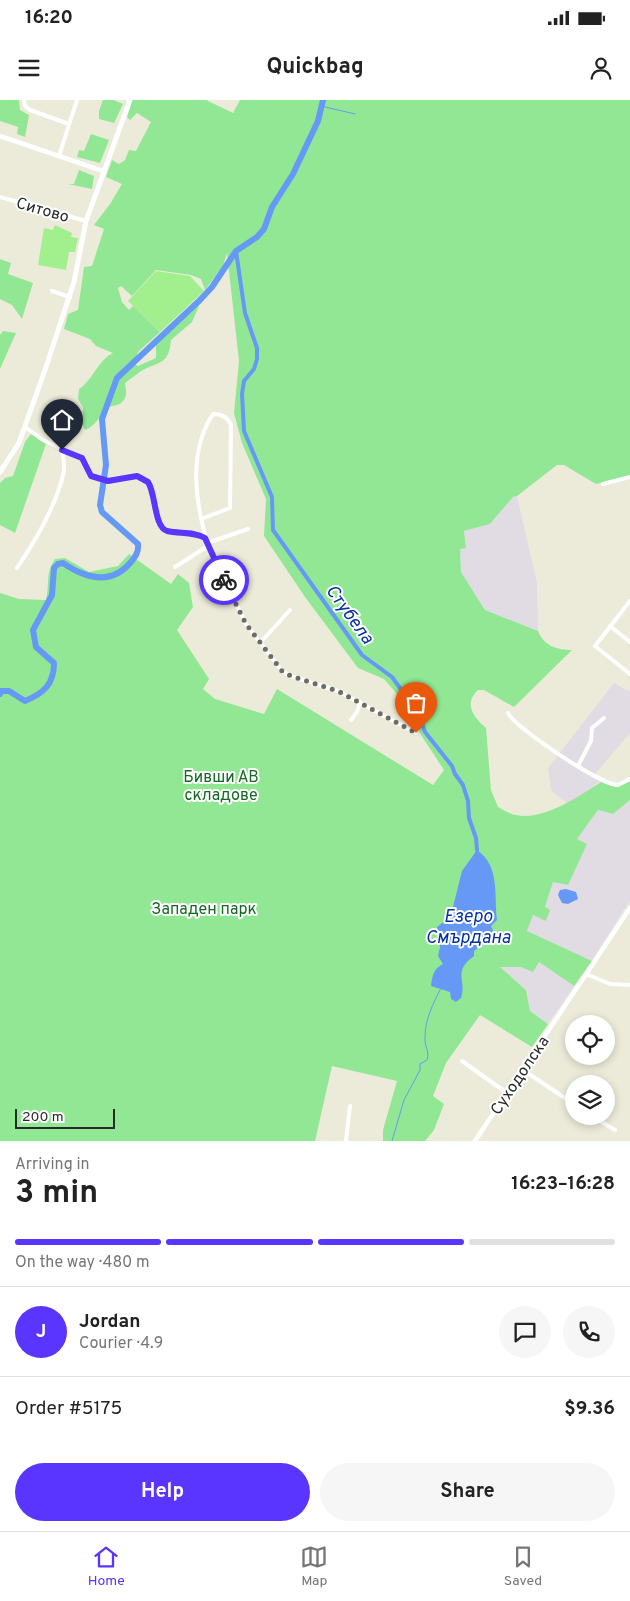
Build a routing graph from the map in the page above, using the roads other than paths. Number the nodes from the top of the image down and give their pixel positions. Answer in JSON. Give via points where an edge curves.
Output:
{"nodes":[{"id":1,"x":24,"y":100,"type":"edge"},
{"id":2,"x":77,"y":100,"type":"edge"},
{"id":3,"x":130,"y":100,"type":"edge"},
{"id":4,"x":69,"y":124,"type":"junction"},
{"id":5,"x":0,"y":136,"type":"edge"},
{"id":6,"x":59,"y":156,"type":"junction"},
{"id":7,"x":104,"y":170,"type":"junction"},
{"id":8,"x":0,"y":197,"type":"edge"},
{"id":9,"x":86,"y":221,"type":"junction"},
{"id":10,"x":52,"y":291,"type":"dead end"},
{"id":11,"x":70,"y":297,"type":"junction"},
{"id":12,"x":25,"y":426,"type":"junction"},
{"id":13,"x":64,"y":444,"type":"dead end"},
{"id":14,"x":62,"y":450,"type":"junction"},
{"id":15,"x":1,"y":470,"type":"edge"},
{"id":16,"x":630,"y":476,"type":"edge"},
{"id":17,"x":602,"y":484,"type":"dead end"},
{"id":18,"x":201,"y":520,"type":"junction"},
{"id":19,"x":248,"y":528,"type":"dead end"},
{"id":20,"x":205,"y":538,"type":"junction"},
{"id":21,"x":207,"y":545,"type":"junction"},
{"id":22,"x":175,"y":567,"type":"dead end"},
{"id":23,"x":17,"y":568,"type":"dead end"},
{"id":24,"x":630,"y":602,"type":"edge"},
{"id":25,"x":290,"y":610,"type":"dead end"},
{"id":26,"x":610,"y":626,"type":"junction"},
{"id":27,"x":260,"y":642,"type":"junction"},
{"id":28,"x":630,"y":642,"type":"edge"},
{"id":29,"x":630,"y":674,"type":"edge"},
{"id":30,"x":360,"y":702,"type":"junction"},
{"id":31,"x":508,"y":712,"type":"dead end"},
{"id":32,"x":604,"y":718,"type":"dead end"},
{"id":33,"x":350,"y":720,"type":"dead end"},
{"id":34,"x":416,"y":733,"type":"dead end"},
{"id":35,"x":578,"y":766,"type":"junction"},
{"id":36,"x":630,"y":779,"type":"edge"},
{"id":37,"x":630,"y":908,"type":"edge"},
{"id":38,"x":586,"y":974,"type":"junction"},
{"id":39,"x":630,"y":985,"type":"edge"},
{"id":40,"x":462,"y":1061,"type":"dead end"},
{"id":41,"x":523,"y":1070,"type":"junction"},
{"id":42,"x":507,"y":1093,"type":"junction"},
{"id":43,"x":565,"y":1098,"type":"edge"},
{"id":44,"x":350,"y":1106,"type":"dead end"},
{"id":45,"x":607,"y":1125,"type":"edge"},
{"id":46,"x":615,"y":1130,"type":"dead end"},
{"id":47,"x":346,"y":1141,"type":"edge"},
{"id":48,"x":475,"y":1141,"type":"edge"}],
"edges":[{"from":1,"to":4,"type":"street","via":[[30,110]]},
{"from":2,"to":4,"type":"street"},
{"from":3,"to":7,"type":"main road"},
{"from":4,"to":6,"type":"street"},
{"from":5,"to":6,"type":"street"},
{"from":6,"to":7,"type":"street"},
{"from":7,"to":9,"type":"main road"},
{"from":8,"to":9,"type":"street","name":"Ситово"},
{"from":9,"to":11,"type":"main road"},
{"from":10,"to":11,"type":"street"},
{"from":11,"to":12,"type":"main road"},
{"from":12,"to":14,"type":"street"},
{"from":12,"to":15,"type":"main road","via":[[16,451]]},
{"from":13,"to":14,"type":"street"},
{"from":14,"to":20,"type":"street","via":[[82,458],[91,476],[108,481],[137,476],[143,478],[151,486],[161,527]]},
{"from":14,"to":23,"type":"street","via":[[64,470],[53,501],[35,541]]},
{"from":16,"to":17,"type":"street"},
{"from":18,"to":18,"type":"street","via":[[196,494],[198,462],[207,425],[213,414],[219,414],[231,424],[230,508]]},
{"from":18,"to":20,"type":"street"},
{"from":19,"to":21,"type":"street"},
{"from":20,"to":21,"type":"street"},
{"from":21,"to":22,"type":"street"},
{"from":21,"to":27,"type":"street","via":[[237,610]]},
{"from":24,"to":26,"type":"street"},
{"from":25,"to":27,"type":"street"},
{"from":26,"to":28,"type":"street"},
{"from":26,"to":29,"type":"street","via":[[595,646]]},
{"from":27,"to":30,"type":"street","via":[[286,674],[338,691]]},
{"from":30,"to":33,"type":"street"},
{"from":30,"to":34,"type":"street"},
{"from":31,"to":35,"type":"street","via":[[546,746]]},
{"from":32,"to":35,"type":"street","via":[[592,728],[592,741]]},
{"from":35,"to":36,"type":"street","via":[[610,785],[620,785]]},
{"from":37,"to":38,"type":"street","name":"Суходолска"},
{"from":38,"to":39,"type":"street","via":[[610,984]]},
{"from":38,"to":41,"type":"street","name":"Суходолска"},
{"from":40,"to":42,"type":"street"},
{"from":41,"to":42,"type":"street","name":"Суходолска"},
{"from":41,"to":43,"type":"street"},
{"from":42,"to":48,"type":"street","name":"Суходолска"},
{"from":44,"to":47,"type":"street"},
{"from":45,"to":46,"type":"street"}]}
